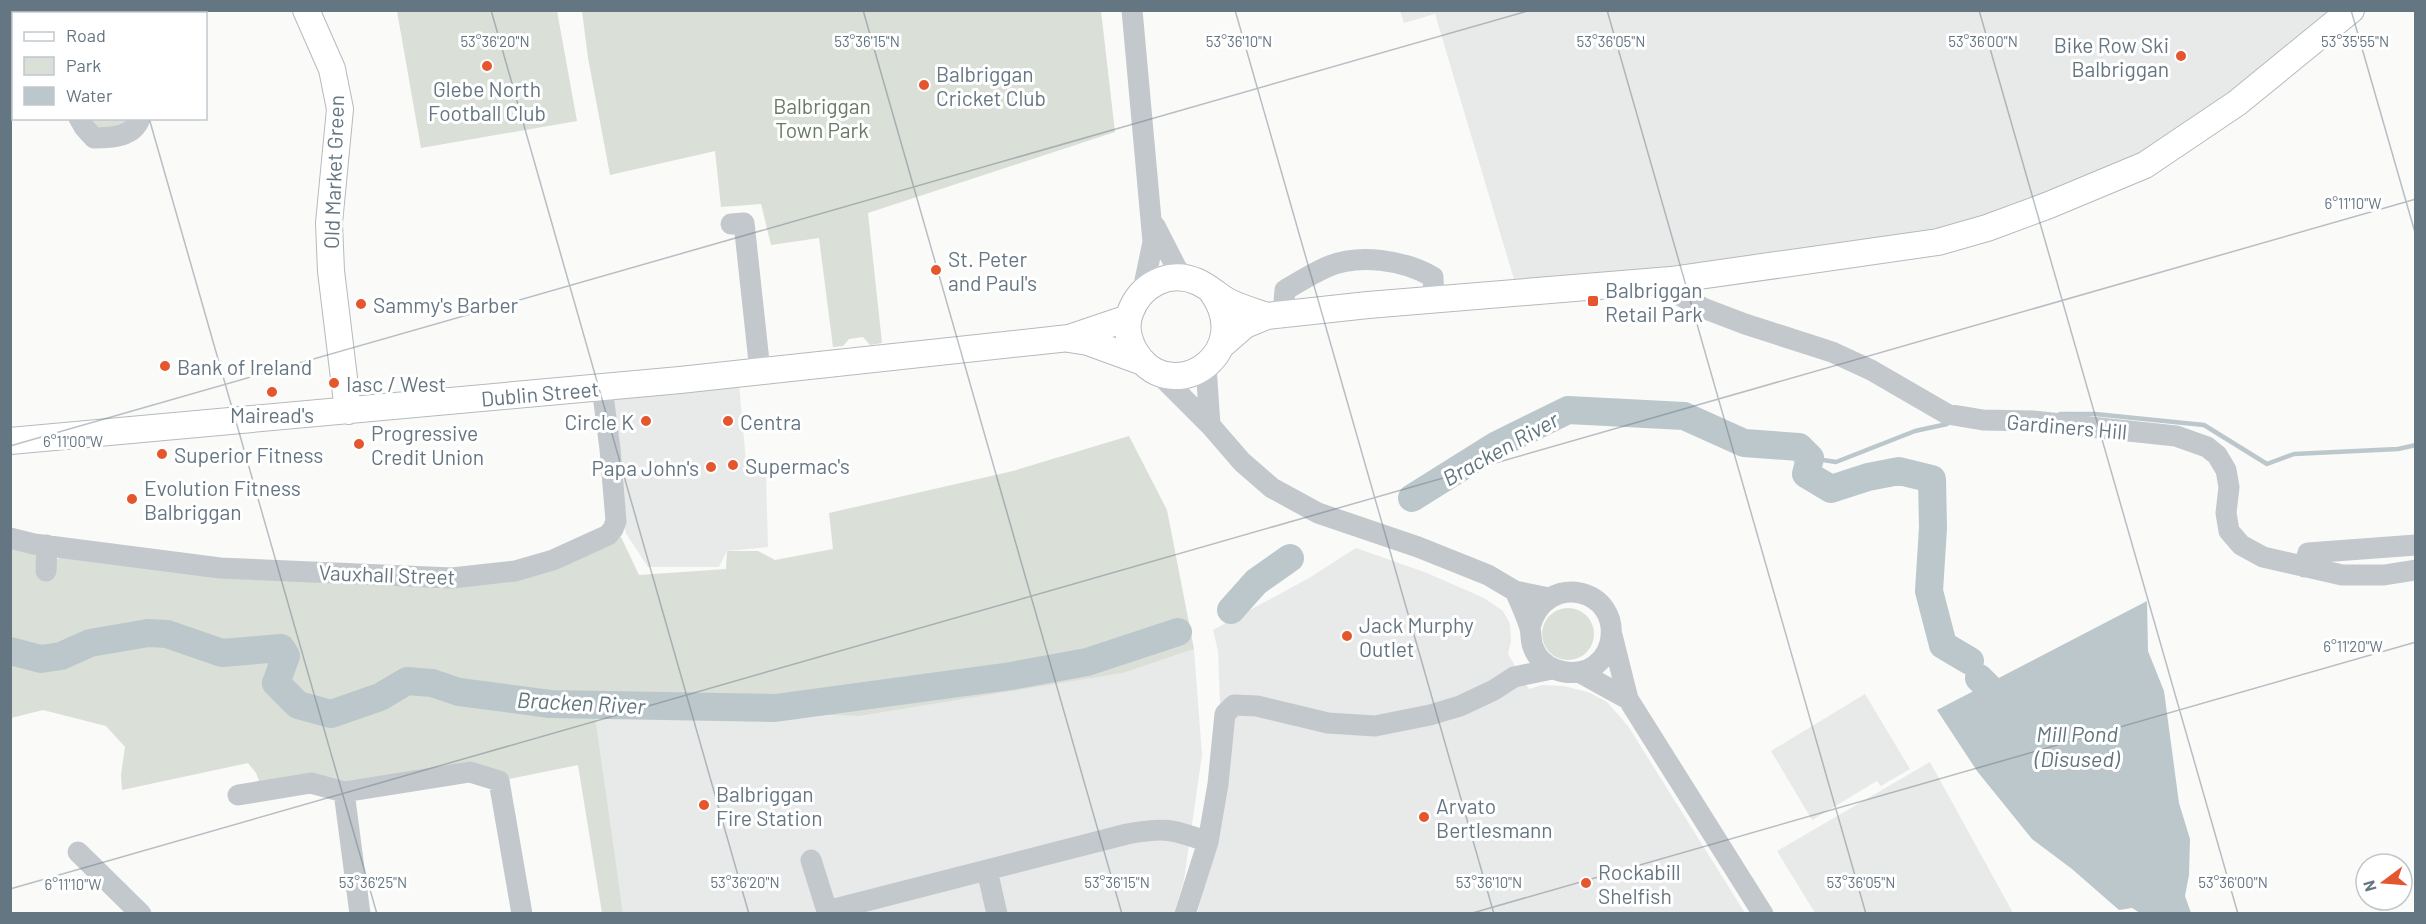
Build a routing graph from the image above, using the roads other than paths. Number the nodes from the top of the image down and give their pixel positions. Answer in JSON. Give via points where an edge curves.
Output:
{"nodes":[{"id":1,"x":306,"y":10,"type":"edge"},
{"id":2,"x":1132,"y":10,"type":"edge"},
{"id":3,"x":2351,"y":10,"type":"edge"},
{"id":4,"x":80,"y":120,"type":"edge"},
{"id":5,"x":139,"y":120,"type":"edge"},
{"id":6,"x":1152,"y":220,"type":"junction"},
{"id":7,"x":731,"y":224,"type":"dead end"},
{"id":8,"x":1187,"y":278,"type":"junction"},
{"id":9,"x":1671,"y":280,"type":"junction"},
{"id":10,"x":1143,"y":290,"type":"junction"},
{"id":11,"x":1212,"y":292,"type":"junction"},
{"id":12,"x":1434,"y":300,"type":"junction"},
{"id":13,"x":1275,"y":315,"type":"junction"},
{"id":14,"x":1128,"y":318,"type":"junction"},
{"id":15,"x":1069,"y":339,"type":"junction"},
{"id":16,"x":1222,"y":345,"type":"junction"},
{"id":17,"x":1149,"y":366,"type":"junction"},
{"id":18,"x":1206,"y":366,"type":"junction"},
{"id":19,"x":760,"y":372,"type":"junction"},
{"id":20,"x":602,"y":387,"type":"junction"},
{"id":21,"x":348,"y":411,"type":"junction"},
{"id":22,"x":1210,"y":425,"type":"junction"},
{"id":23,"x":10,"y":441,"type":"edge"},
{"id":24,"x":10,"y":538,"type":"edge"},
{"id":25,"x":47,"y":545,"type":"junction"},
{"id":26,"x":2415,"y":545,"type":"edge"},
{"id":27,"x":2304,"y":567,"type":"junction"},
{"id":28,"x":2415,"y":570,"type":"edge"},
{"id":29,"x":46,"y":571,"type":"dead end"},
{"id":30,"x":1515,"y":591,"type":"junction"},
{"id":31,"x":1549,"y":598,"type":"junction"},
{"id":32,"x":1531,"y":633,"type":"junction"},
{"id":33,"x":1612,"y":635,"type":"junction"},
{"id":34,"x":1552,"y":669,"type":"junction"},
{"id":35,"x":1579,"y":672,"type":"junction"},
{"id":36,"x":1514,"y":677,"type":"junction"},
{"id":37,"x":1628,"y":699,"type":"junction"},
{"id":38,"x":344,"y":792,"type":"junction"},
{"id":39,"x":238,"y":795,"type":"dead end"},
{"id":40,"x":1208,"y":842,"type":"junction"},
{"id":41,"x":78,"y":852,"type":"dead end"},
{"id":42,"x":811,"y":860,"type":"dead end"},
{"id":43,"x":987,"y":870,"type":"junction"},
{"id":44,"x":828,"y":912,"type":"edge"},
{"id":45,"x":141,"y":914,"type":"edge"},
{"id":46,"x":360,"y":914,"type":"edge"},
{"id":47,"x":522,"y":914,"type":"edge"},
{"id":48,"x":998,"y":914,"type":"edge"},
{"id":49,"x":1185,"y":914,"type":"edge"},
{"id":50,"x":1763,"y":914,"type":"edge"}],
"edges":[{"from":1,"to":21,"type":"main road","name":"Old Market Green","via":[[332,69],[340,109],[329,223]]},
{"from":2,"to":6,"type":"street"},
{"from":3,"to":9,"type":"main road","via":[[2237,103],[2145,165],[2049,205],[1938,242]]},
{"from":4,"to":5,"type":"street","via":[[94,138],[118,138]]},
{"from":6,"to":8,"type":"street","via":[[1177,269]]},
{"from":6,"to":10,"type":"street","via":[[1153,243]]},
{"from":7,"to":19,"type":"street","via":[[744,223]]},
{"from":8,"to":10,"type":"main road","via":[[1156,281]]},
{"from":8,"to":11,"type":"main road"},
{"from":9,"to":12,"type":"main road"},
{"from":9,"to":27,"type":"street","name":"Gardiners Hill","via":[[1681,296],[1703,308],[1832,352],[1953,415],[2176,436],[2207,447],[2226,470],[2229,531],[2241,545],[2263,557]]},
{"from":10,"to":14,"type":"main road"},
{"from":11,"to":13,"type":"main road","via":[[1229,302]]},
{"from":11,"to":16,"type":"main road","via":[[1225,317]]},
{"from":12,"to":13,"type":"main road"},
{"from":12,"to":13,"type":"street","via":[[1433,277],[1421,270],[1388,261],[1352,261],[1329,266],[1285,290]]},
{"from":13,"to":16,"type":"main road","via":[[1245,325]]},
{"from":14,"to":15,"type":"main road","name":"Dublin Street"},
{"from":14,"to":17,"type":"main road","via":[[1133,349]]},
{"from":15,"to":17,"type":"main road","name":"Dublin Street","via":[[1088,342]]},
{"from":15,"to":19,"type":"main road","name":"Dublin Street"},
{"from":16,"to":18,"type":"main road"},
{"from":17,"to":18,"type":"main road","via":[[1169,375],[1182,375]]},
{"from":17,"to":22,"type":"street"},
{"from":18,"to":22,"type":"street"},
{"from":19,"to":20,"type":"main road","name":"Dublin Street"},
{"from":20,"to":21,"type":"main road","name":"Dublin Street"},
{"from":20,"to":25,"type":"street","name":"Vauxhall Street","via":[[610,449],[613,529],[565,555],[524,569],[452,578],[220,568]]},
{"from":21,"to":23,"type":"main road","name":"Dublin Street"},
{"from":22,"to":30,"type":"street","via":[[1242,462],[1272,488],[1318,513],[1418,547],[1488,575]]},
{"from":24,"to":25,"type":"street","name":"Vauxhall Street"},
{"from":25,"to":29,"type":"street"},
{"from":26,"to":27,"type":"street","via":[[2307,553]]},
{"from":27,"to":28,"type":"street","name":"Gardiners Hill","via":[[2342,575]]},
{"from":30,"to":31,"type":"street"},
{"from":30,"to":32,"type":"street"},
{"from":31,"to":32,"type":"street","via":[[1533,616]]},
{"from":31,"to":33,"type":"street","via":[[1574,591],[1597,600],[1606,610]]},
{"from":32,"to":34,"type":"street","via":[[1534,651]]},
{"from":32,"to":36,"type":"street"},
{"from":33,"to":35,"type":"street","via":[[1603,658],[1592,668]]},
{"from":33,"to":37,"type":"street"},
{"from":34,"to":35,"type":"street"},
{"from":34,"to":36,"type":"street"},
{"from":35,"to":37,"type":"street"},
{"from":36,"to":40,"type":"street","via":[[1460,706],[1375,726],[1328,723],[1257,706],[1234,705],[1225,714],[1222,726]]},
{"from":37,"to":50,"type":"street"},
{"from":38,"to":39,"type":"street","via":[[311,783]]},
{"from":38,"to":46,"type":"street"},
{"from":38,"to":47,"type":"street","via":[[470,772],[499,781]]},
{"from":40,"to":43,"type":"street","via":[[1159,828]]},
{"from":40,"to":49,"type":"street"},
{"from":41,"to":45,"type":"street"},
{"from":42,"to":44,"type":"street"},
{"from":43,"to":44,"type":"street"},
{"from":43,"to":48,"type":"street"}]}
